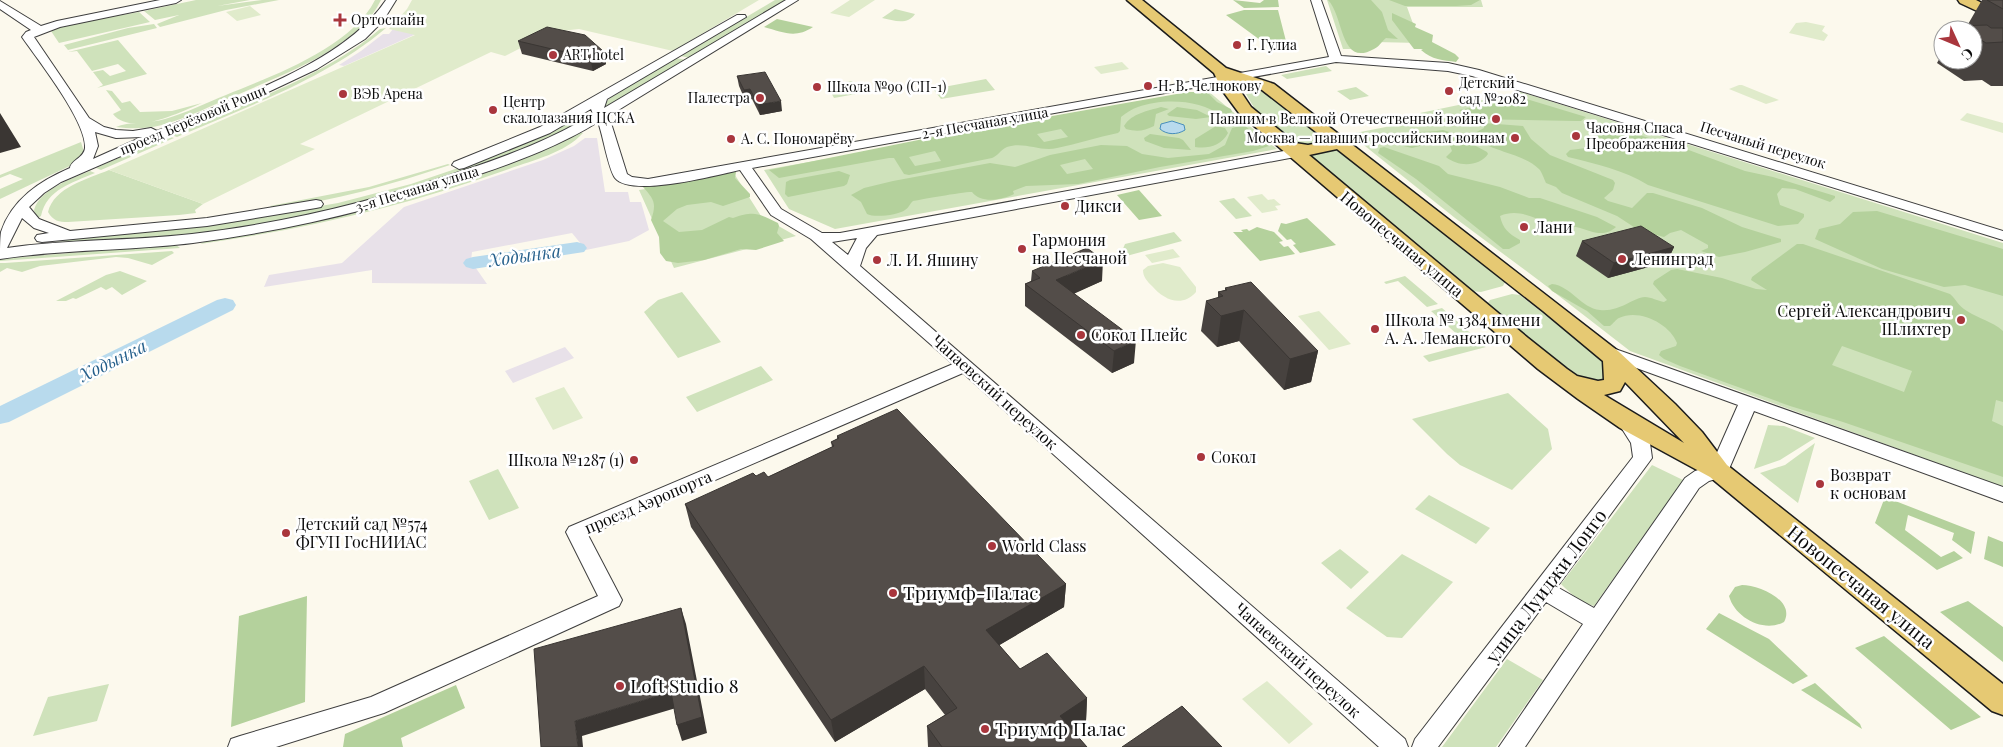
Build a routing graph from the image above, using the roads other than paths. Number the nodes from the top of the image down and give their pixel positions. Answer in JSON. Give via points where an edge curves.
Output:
{"nodes":[{"id":1,"x":176,"y":0,"type":"edge"},
{"id":2,"x":392,"y":0,"type":"edge"},
{"id":3,"x":793,"y":0,"type":"edge"},
{"id":4,"x":1134,"y":0,"type":"edge"},
{"id":5,"x":1316,"y":0,"type":"edge"},
{"id":6,"x":1965,"y":0,"type":"edge"},
{"id":7,"x":1972,"y":0,"type":"edge"},
{"id":8,"x":1991,"y":0,"type":"edge"},
{"id":9,"x":0,"y":4,"type":"edge"},
{"id":10,"x":2003,"y":6,"type":"edge"},
{"id":11,"x":753,"y":10,"type":"dead end"},
{"id":12,"x":2003,"y":18,"type":"edge"},
{"id":13,"x":38,"y":29,"type":"junction"},
{"id":14,"x":1336,"y":58,"type":"junction"},
{"id":15,"x":1277,"y":70,"type":"junction"},
{"id":16,"x":1229,"y":76,"type":"junction"},
{"id":17,"x":1268,"y":87,"type":"junction"},
{"id":18,"x":600,"y":108,"type":"junction"},
{"id":19,"x":84,"y":120,"type":"junction"},
{"id":20,"x":186,"y":123,"type":"junction"},
{"id":21,"x":607,"y":132,"type":"junction"},
{"id":22,"x":570,"y":133,"type":"junction"},
{"id":23,"x":1334,"y":139,"type":"junction"},
{"id":24,"x":1290,"y":150,"type":"junction"},
{"id":25,"x":744,"y":166,"type":"junction"},
{"id":26,"x":50,"y":183,"type":"junction"},
{"id":27,"x":22,"y":206,"type":"junction"},
{"id":28,"x":872,"y":231,"type":"junction"},
{"id":29,"x":71,"y":234,"type":"junction"},
{"id":30,"x":2003,"y":236,"type":"edge"},
{"id":31,"x":818,"y":238,"type":"junction"},
{"id":32,"x":0,"y":247,"type":"edge"},
{"id":33,"x":852,"y":268,"type":"junction"},
{"id":34,"x":1609,"y":355,"type":"junction"},
{"id":35,"x":965,"y":366,"type":"junction"},
{"id":36,"x":1561,"y":376,"type":"junction"},
{"id":37,"x":1748,"y":404,"type":"junction"},
{"id":38,"x":1626,"y":421,"type":"junction"},
{"id":39,"x":1719,"y":471,"type":"junction"},
{"id":40,"x":2003,"y":495,"type":"edge"},
{"id":41,"x":1543,"y":590,"type":"junction"},
{"id":42,"x":1597,"y":621,"type":"junction"},
{"id":43,"x":2003,"y":702,"type":"edge"},
{"id":44,"x":240,"y":747,"type":"edge"},
{"id":45,"x":1396,"y":747,"type":"edge"},
{"id":46,"x":1424,"y":747,"type":"edge"},
{"id":47,"x":1511,"y":747,"type":"edge"}],
"edges":[{"from":1,"to":13,"type":"street"},
{"from":2,"to":20,"type":"street","name":"проезд Берёзовой Рощи","via":[[380,19],[342,50],[275,85]]},
{"from":3,"to":18,"type":"street","name":"3-я Песчаная улица"},
{"from":4,"to":16,"type":"main road"},
{"from":5,"to":14,"type":"street"},
{"from":6,"to":12,"type":"main road"},
{"from":7,"to":12,"type":"main road"},
{"from":8,"to":10,"type":"main road"},
{"from":9,"to":13,"type":"street"},
{"from":11,"to":18,"type":"street","name":"3-я Песчаная улица"},
{"from":13,"to":19,"type":"street","via":[[28,37]]},
{"from":14,"to":15,"type":"street","name":"Песчаный переулок"},
{"from":14,"to":30,"type":"street","name":"Песчаный переулок","via":[[1464,70]]},
{"from":15,"to":16,"type":"street","name":"2-я Песчаная улица"},
{"from":15,"to":17,"type":"street","via":[[1267,76]]},
{"from":16,"to":17,"type":"main road","name":"Новопесчаная улица"},
{"from":16,"to":24,"type":"main road","name":"Новопесчаная улица","via":[[1230,90],[1245,110]]},
{"from":16,"to":25,"type":"street","name":"2-я Песчаная улица"},
{"from":17,"to":23,"type":"main road","name":"Новопесчаная улица"},
{"from":18,"to":21,"type":"street"},
{"from":18,"to":22,"type":"street","name":"3-я Песчаная улица"},
{"from":18,"to":29,"type":"street","name":"3-я Песчаная улица","via":[[564,119],[466,162],[337,200],[207,222]]},
{"from":19,"to":20,"type":"street","via":[[96,129],[119,135],[147,133]]},
{"from":19,"to":26,"type":"street","via":[[92,151],[80,165]]},
{"from":20,"to":26,"type":"street","name":"проезд Берёзовой Рощи"},
{"from":21,"to":22,"type":"street","via":[[592,126]]},
{"from":21,"to":25,"type":"street","via":[[621,176],[628,181],[648,183]]},
{"from":22,"to":32,"type":"street","name":"3-я Песчаная улица","via":[[522,155],[439,184],[294,221],[193,238],[130,244],[32,249]]},
{"from":23,"to":24,"type":"main road","via":[[1330,146]]},
{"from":23,"to":34,"type":"main road","name":"Новопесчаная улица"},
{"from":24,"to":28,"type":"street"},
{"from":24,"to":36,"type":"main road","name":"Новопесчаная улица"},
{"from":25,"to":31,"type":"street","name":"Чапаевский переулок","via":[[776,212]]},
{"from":26,"to":27,"type":"street","name":"проезд Берёзовой Рощи"},
{"from":27,"to":29,"type":"street","via":[[37,225]]},
{"from":27,"to":32,"type":"street","name":"проезд Берёзовой Рощи"},
{"from":28,"to":31,"type":"street"},
{"from":28,"to":33,"type":"street","via":[[865,238]]},
{"from":29,"to":32,"type":"street","name":"3-я Песчаная улица"},
{"from":31,"to":33,"type":"street","name":"Чапаевский переулок"},
{"from":33,"to":35,"type":"street","name":"Чапаевский переулок"},
{"from":34,"to":36,"type":"main road","via":[[1616,378],[1608,388],[1589,387]]},
{"from":34,"to":37,"type":"street"},
{"from":34,"to":39,"type":"main road","name":"Новопесчаная улица","via":[[1679,422]]},
{"from":35,"to":44,"type":"street","name":"проезд Аэропорта","via":[[576,532],[611,600],[376,706]]},
{"from":35,"to":45,"type":"street","name":"Чапаевский переулок"},
{"from":36,"to":38,"type":"main road","name":"Новопесчаная улица"},
{"from":37,"to":39,"type":"street"},
{"from":37,"to":40,"type":"street"},
{"from":38,"to":39,"type":"main road","name":"Новопесчаная улица"},
{"from":38,"to":41,"type":"street","name":"улица Луиджи Лонго","via":[[1644,450],[1642,458]]},
{"from":39,"to":42,"type":"street","via":[[1692,482]]},
{"from":39,"to":43,"type":"main road","name":"Новопесчаная улица"},
{"from":41,"to":42,"type":"street"},
{"from":41,"to":46,"type":"street","name":"улица Луиджи Лонго"},
{"from":42,"to":47,"type":"street"}]}
